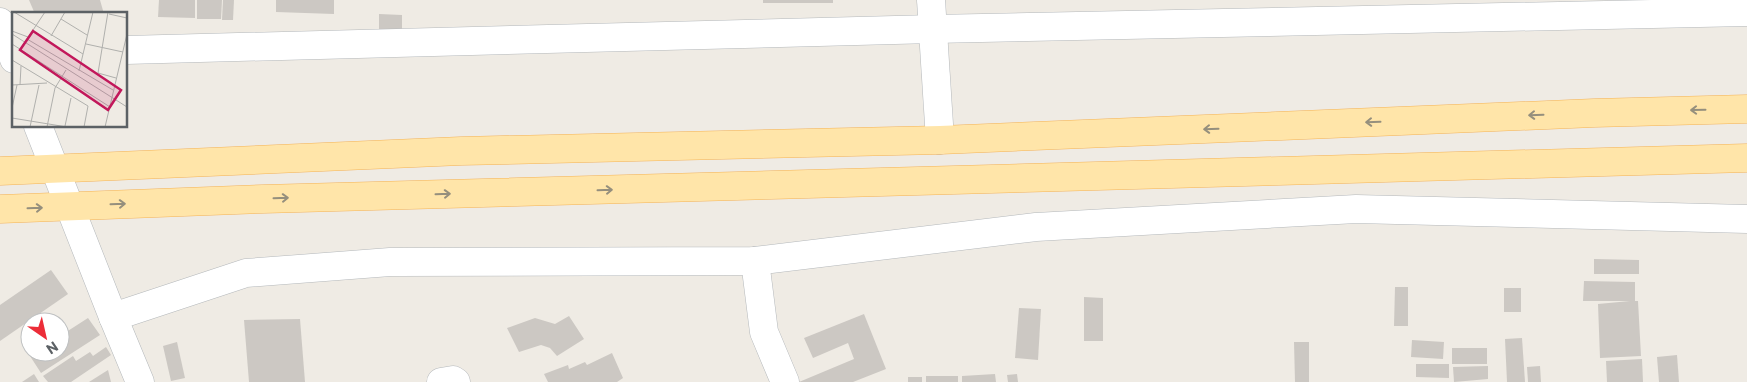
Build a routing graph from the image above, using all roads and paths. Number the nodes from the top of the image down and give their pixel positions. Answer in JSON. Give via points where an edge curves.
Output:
{"nodes":[{"id":1,"x":931,"y":0,"type":"edge"},
{"id":2,"x":1747,"y":12,"type":"edge"},
{"id":3,"x":0,"y":22,"type":"edge"},
{"id":4,"x":933,"y":29,"type":"junction"},
{"id":5,"x":128,"y":50,"type":"edge"},
{"id":6,"x":12,"y":52,"type":"edge"},
{"id":7,"x":1747,"y":109,"type":"edge"},
{"id":8,"x":39,"y":128,"type":"edge"},
{"id":9,"x":940,"y":140,"type":"junction"},
{"id":10,"x":1747,"y":158,"type":"edge"},
{"id":11,"x":54,"y":170,"type":"junction"},
{"id":12,"x":0,"y":171,"type":"edge"},
{"id":13,"x":69,"y":206,"type":"junction"},
{"id":14,"x":0,"y":209,"type":"edge"},
{"id":15,"x":1747,"y":219,"type":"edge"},
{"id":16,"x":756,"y":261,"type":"junction"},
{"id":17,"x":112,"y":317,"type":"junction"},
{"id":18,"x":140,"y":382,"type":"edge"},
{"id":19,"x":441,"y":382,"type":"edge"},
{"id":20,"x":456,"y":382,"type":"edge"},
{"id":21,"x":784,"y":382,"type":"edge"}],
"edges":[{"from":1,"to":4,"type":"street"},
{"from":2,"to":4,"type":"street"},
{"from":3,"to":6,"type":"street"},
{"from":4,"to":5,"type":"street"},
{"from":4,"to":9,"type":"street"},
{"from":7,"to":9,"type":"main road","one_way":true},
{"from":8,"to":11,"type":"street"},
{"from":9,"to":11,"type":"main road","via":[[461,152]]},
{"from":13,"to":10,"type":"main road","one_way":true},
{"from":11,"to":12,"type":"main road"},
{"from":11,"to":13,"type":"street"},
{"from":14,"to":13,"type":"main road","one_way":true},
{"from":13,"to":17,"type":"street"},
{"from":15,"to":16,"type":"street","via":[[1356,209],[1036,227]]},
{"from":16,"to":17,"type":"street","via":[[390,262],[246,273]]},
{"from":16,"to":21,"type":"street","via":[[764,332]]},
{"from":17,"to":18,"type":"street"},
{"from":19,"to":20,"type":"street"}]}
